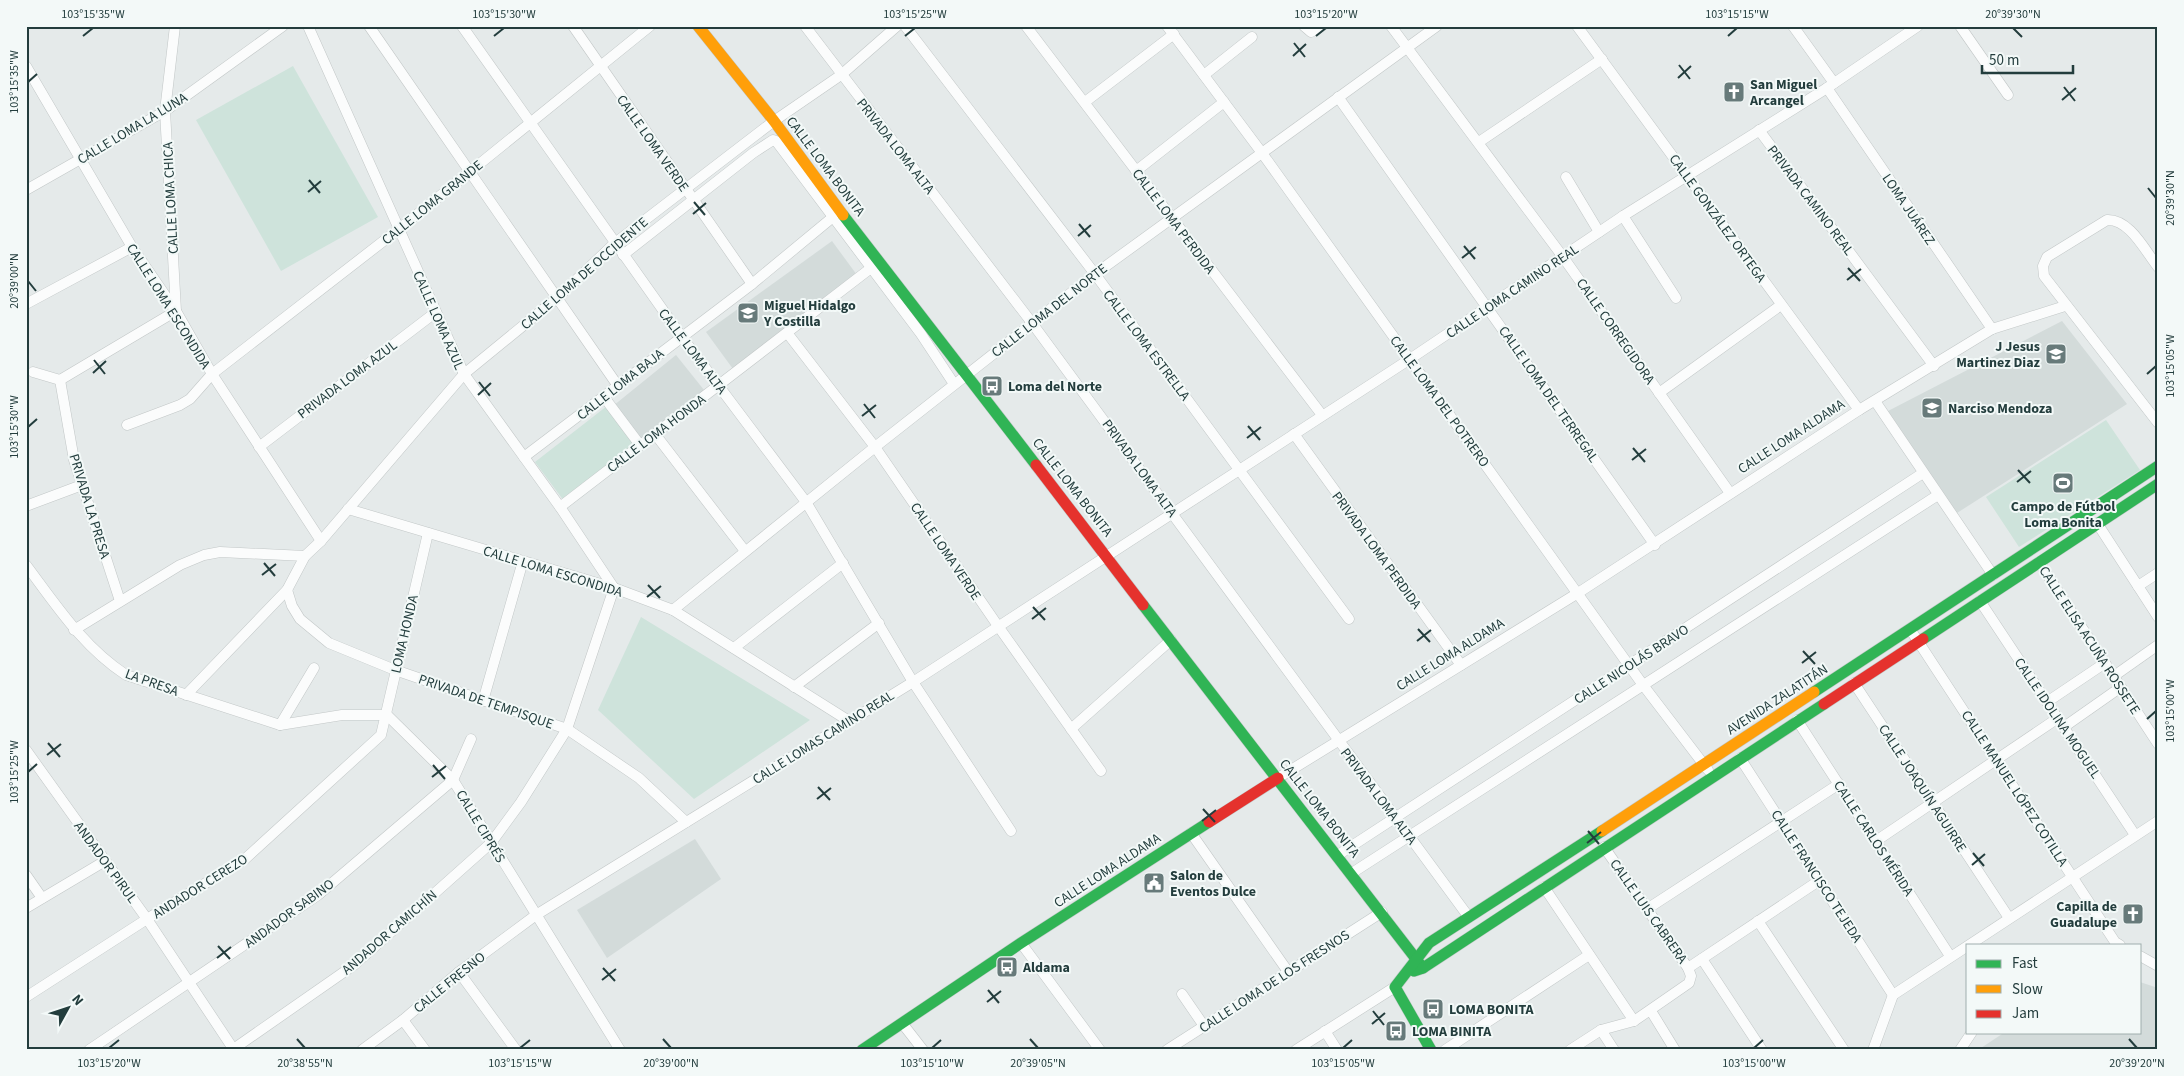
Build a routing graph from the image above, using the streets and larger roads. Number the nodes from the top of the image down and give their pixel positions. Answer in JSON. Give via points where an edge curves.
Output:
{"nodes":[{"id":1,"x":176,"y":26,"type":"edge"},
{"id":2,"x":283,"y":26,"type":"edge"},
{"id":3,"x":308,"y":26,"type":"edge"},
{"id":4,"x":369,"y":26,"type":"edge"},
{"id":5,"x":462,"y":26,"type":"edge"},
{"id":6,"x":573,"y":26,"type":"edge"},
{"id":7,"x":650,"y":26,"type":"edge"},
{"id":8,"x":698,"y":26,"type":"edge"},
{"id":9,"x":805,"y":26,"type":"edge"},
{"id":10,"x":897,"y":26,"type":"edge"},
{"id":11,"x":905,"y":26,"type":"edge"},
{"id":12,"x":1304,"y":26,"type":"edge"},
{"id":13,"x":1322,"y":26,"type":"edge"},
{"id":14,"x":1391,"y":26,"type":"edge"},
{"id":15,"x":1437,"y":26,"type":"edge"},
{"id":16,"x":1577,"y":26,"type":"edge"},
{"id":17,"x":1793,"y":26,"type":"edge"},
{"id":18,"x":1918,"y":26,"type":"edge"},
{"id":19,"x":1960,"y":26,"type":"edge"},
{"id":20,"x":1030,"y":28,"type":"edge"},
{"id":21,"x":1171,"y":30,"type":"edge"},
{"id":22,"x":1252,"y":37,"type":"dead end"},
{"id":23,"x":1407,"y":48,"type":"junction"},
{"id":24,"x":1602,"y":60,"type":"junction"},
{"id":25,"x":26,"y":66,"type":"edge"},
{"id":26,"x":600,"y":66,"type":"junction"},
{"id":27,"x":841,"y":75,"type":"junction"},
{"id":28,"x":1204,"y":75,"type":"junction"},
{"id":29,"x":1830,"y":86,"type":"junction"},
{"id":30,"x":2008,"y":95,"type":"dead end"},
{"id":31,"x":1338,"y":97,"type":"junction"},
{"id":32,"x":1084,"y":102,"type":"junction"},
{"id":33,"x":1224,"y":102,"type":"junction"},
{"id":34,"x":165,"y":111,"type":"junction"},
{"id":35,"x":774,"y":121,"type":"junction"},
{"id":36,"x":530,"y":124,"type":"junction"},
{"id":37,"x":1759,"y":130,"type":"junction"},
{"id":38,"x":1479,"y":142,"type":"junction"},
{"id":39,"x":1262,"y":153,"type":"junction"},
{"id":40,"x":81,"y":158,"type":"junction"},
{"id":41,"x":1136,"y":171,"type":"junction"},
{"id":42,"x":470,"y":172,"type":"junction"},
{"id":43,"x":1566,"y":177,"type":"dead end"},
{"id":44,"x":1687,"y":177,"type":"junction"},
{"id":45,"x":684,"y":189,"type":"junction"},
{"id":46,"x":26,"y":190,"type":"edge"},
{"id":47,"x":694,"y":201,"type":"junction"},
{"id":48,"x":1623,"y":216,"type":"junction"},
{"id":49,"x":833,"y":217,"type":"junction"},
{"id":50,"x":1172,"y":218,"type":"junction"},
{"id":51,"x":399,"y":229,"type":"junction"},
{"id":52,"x":1599,"y":232,"type":"junction"},
{"id":53,"x":615,"y":243,"type":"junction"},
{"id":54,"x":132,"y":247,"type":"junction"},
{"id":55,"x":623,"y":255,"type":"junction"},
{"id":56,"x":1563,"y":256,"type":"junction"},
{"id":57,"x":2158,"y":267,"type":"edge"},
{"id":58,"x":871,"y":268,"type":"junction"},
{"id":59,"x":1095,"y":274,"type":"junction"},
{"id":60,"x":752,"y":284,"type":"junction"},
{"id":61,"x":557,"y":298,"type":"junction"},
{"id":62,"x":1676,"y":298,"type":"dead end"},
{"id":63,"x":26,"y":304,"type":"edge"},
{"id":64,"x":1781,"y":305,"type":"junction"},
{"id":65,"x":2065,"y":306,"type":"junction"},
{"id":66,"x":1488,"y":307,"type":"junction"},
{"id":67,"x":176,"y":310,"type":"junction"},
{"id":68,"x":436,"y":312,"type":"junction"},
{"id":69,"x":1032,"y":322,"type":"junction"},
{"id":70,"x":1992,"y":329,"type":"junction"},
{"id":71,"x":788,"y":334,"type":"junction"},
{"id":72,"x":682,"y":337,"type":"junction"},
{"id":73,"x":1410,"y":359,"type":"junction"},
{"id":74,"x":1934,"y":366,"type":"junction"},
{"id":75,"x":33,"y":372,"type":"dead end"},
{"id":76,"x":212,"y":374,"type":"junction"},
{"id":77,"x":464,"y":374,"type":"junction"},
{"id":78,"x":967,"y":374,"type":"junction"},
{"id":79,"x":60,"y":380,"type":"junction"},
{"id":80,"x":954,"y":384,"type":"junction"},
{"id":81,"x":618,"y":386,"type":"junction"},
{"id":82,"x":719,"y":386,"type":"junction"},
{"id":83,"x":1659,"y":393,"type":"junction"},
{"id":84,"x":604,"y":397,"type":"junction"},
{"id":85,"x":1875,"y":401,"type":"junction"},
{"id":86,"x":1859,"y":410,"type":"junction"},
{"id":87,"x":1322,"y":415,"type":"junction"},
{"id":88,"x":2158,"y":423,"type":"edge"},
{"id":89,"x":127,"y":425,"type":"dead end"},
{"id":90,"x":655,"y":434,"type":"junction"},
{"id":91,"x":1294,"y":434,"type":"junction"},
{"id":92,"x":640,"y":445,"type":"junction"},
{"id":93,"x":874,"y":447,"type":"junction"},
{"id":94,"x":260,"y":448,"type":"junction"},
{"id":95,"x":524,"y":457,"type":"junction"},
{"id":96,"x":2158,"y":466,"type":"edge"},
{"id":97,"x":1240,"y":469,"type":"junction"},
{"id":98,"x":1923,"y":473,"type":"junction"},
{"id":99,"x":2158,"y":484,"type":"edge"},
{"id":100,"x":82,"y":486,"type":"junction"},
{"id":101,"x":1730,"y":492,"type":"junction"},
{"id":102,"x":1938,"y":494,"type":"junction"},
{"id":103,"x":806,"y":502,"type":"junction"},
{"id":104,"x":26,"y":506,"type":"edge"},
{"id":105,"x":560,"y":507,"type":"junction"},
{"id":106,"x":348,"y":509,"type":"junction"},
{"id":107,"x":1174,"y":514,"type":"junction"},
{"id":108,"x":2097,"y":523,"type":"junction"},
{"id":109,"x":428,"y":533,"type":"junction"},
{"id":110,"x":321,"y":541,"type":"junction"},
{"id":111,"x":1655,"y":545,"type":"junction"},
{"id":112,"x":745,"y":551,"type":"junction"},
{"id":113,"x":305,"y":556,"type":"junction"},
{"id":114,"x":1108,"y":557,"type":"junction"},
{"id":115,"x":523,"y":561,"type":"junction"},
{"id":116,"x":2039,"y":562,"type":"junction"},
{"id":117,"x":843,"y":563,"type":"junction"},
{"id":118,"x":26,"y":565,"type":"edge"},
{"id":119,"x":2158,"y":573,"type":"edge"},
{"id":120,"x":1993,"y":574,"type":"junction"},
{"id":121,"x":2138,"y":586,"type":"junction"},
{"id":122,"x":614,"y":588,"type":"junction"},
{"id":123,"x":287,"y":590,"type":"junction"},
{"id":124,"x":1578,"y":593,"type":"junction"},
{"id":125,"x":120,"y":601,"type":"junction"},
{"id":126,"x":1980,"y":601,"type":"junction"},
{"id":127,"x":673,"y":610,"type":"junction"},
{"id":128,"x":2158,"y":616,"type":"edge"},
{"id":129,"x":1349,"y":619,"type":"dead end"},
{"id":130,"x":879,"y":623,"type":"junction"},
{"id":131,"x":998,"y":626,"type":"junction"},
{"id":132,"x":1910,"y":629,"type":"junction"},
{"id":133,"x":74,"y":630,"type":"junction"},
{"id":134,"x":1171,"y":640,"type":"junction"},
{"id":135,"x":1918,"y":640,"type":"junction"},
{"id":136,"x":2158,"y":645,"type":"edge"},
{"id":137,"x":734,"y":648,"type":"junction"},
{"id":138,"x":2105,"y":663,"type":"junction"},
{"id":139,"x":1461,"y":665,"type":"junction"},
{"id":140,"x":1629,"y":666,"type":"junction"},
{"id":141,"x":314,"y":668,"type":"dead end"},
{"id":142,"x":395,"y":670,"type":"junction"},
{"id":143,"x":2114,"y":676,"type":"junction"},
{"id":144,"x":913,"y":682,"type":"junction"},
{"id":145,"x":1854,"y":683,"type":"junction"},
{"id":146,"x":1643,"y":685,"type":"junction"},
{"id":147,"x":794,"y":687,"type":"junction"},
{"id":148,"x":2121,"y":688,"type":"junction"},
{"id":149,"x":186,"y":695,"type":"junction"},
{"id":150,"x":483,"y":701,"type":"junction"},
{"id":151,"x":2047,"y":702,"type":"junction"},
{"id":152,"x":388,"y":715,"type":"junction"},
{"id":153,"x":2058,"y":718,"type":"junction"},
{"id":154,"x":1798,"y":720,"type":"junction"},
{"id":155,"x":849,"y":721,"type":"junction"},
{"id":156,"x":280,"y":725,"type":"junction"},
{"id":157,"x":2064,"y":727,"type":"junction"},
{"id":158,"x":567,"y":729,"type":"junction"},
{"id":159,"x":1071,"y":729,"type":"junction"},
{"id":160,"x":381,"y":735,"type":"joint"},
{"id":161,"x":471,"y":739,"type":"dead end"},
{"id":162,"x":1338,"y":742,"type":"junction"},
{"id":163,"x":2158,"y":744,"type":"edge"},
{"id":164,"x":26,"y":750,"type":"edge"},
{"id":165,"x":1740,"y":758,"type":"junction"},
{"id":166,"x":1996,"y":759,"type":"junction"},
{"id":167,"x":1704,"y":765,"type":"junction"},
{"id":168,"x":1101,"y":771,"type":"dead end"},
{"id":169,"x":1712,"y":776,"type":"junction"},
{"id":170,"x":1278,"y":778,"type":"junction"},
{"id":171,"x":453,"y":780,"type":"junction"},
{"id":172,"x":1839,"y":784,"type":"junction"},
{"id":173,"x":1933,"y":803,"type":"junction"},
{"id":174,"x":1396,"y":818,"type":"junction"},
{"id":175,"x":686,"y":822,"type":"junction"},
{"id":176,"x":1782,"y":822,"type":"junction"},
{"id":177,"x":2156,"y":824,"type":"edge"},
{"id":178,"x":1011,"y":831,"type":"dead end"},
{"id":179,"x":1190,"y":833,"type":"junction"},
{"id":180,"x":2135,"y":835,"type":"junction"},
{"id":181,"x":1409,"y":836,"type":"junction"},
{"id":182,"x":1876,"y":841,"type":"junction"},
{"id":183,"x":491,"y":843,"type":"junction"},
{"id":184,"x":1604,"y":847,"type":"junction"},
{"id":185,"x":1338,"y":855,"type":"junction"},
{"id":186,"x":105,"y":861,"type":"junction"},
{"id":187,"x":1352,"y":873,"type":"junction"},
{"id":188,"x":26,"y":874,"type":"edge"},
{"id":189,"x":2073,"y":876,"type":"junction"},
{"id":190,"x":1820,"y":880,"type":"junction"},
{"id":191,"x":1544,"y":887,"type":"junction"},
{"id":192,"x":42,"y":898,"type":"junction"},
{"id":193,"x":26,"y":908,"type":"edge"},
{"id":194,"x":1647,"y":909,"type":"junction"},
{"id":195,"x":1382,"y":912,"type":"junction"},
{"id":196,"x":536,"y":914,"type":"junction"},
{"id":197,"x":1468,"y":916,"type":"junction"},
{"id":198,"x":2009,"y":918,"type":"junction"},
{"id":199,"x":147,"y":919,"type":"junction"},
{"id":200,"x":1758,"y":921,"type":"junction"},
{"id":201,"x":1021,"y":943,"type":"junction"},
{"id":202,"x":1969,"y":944,"type":"edge"},
{"id":203,"x":2115,"y":944,"type":"edge"},
{"id":204,"x":1966,"y":946,"type":"edge"},
{"id":205,"x":1589,"y":955,"type":"junction"},
{"id":206,"x":1950,"y":956,"type":"junction"},
{"id":207,"x":2142,"y":957,"type":"edge"},
{"id":208,"x":1415,"y":958,"type":"junction"},
{"id":209,"x":1702,"y":959,"type":"junction"},
{"id":210,"x":2158,"y":966,"type":"edge"},
{"id":211,"x":1423,"y":968,"type":"junction"},
{"id":212,"x":459,"y":972,"type":"junction"},
{"id":213,"x":1410,"y":972,"type":"junction"},
{"id":214,"x":1690,"y":972,"type":"junction"},
{"id":215,"x":1289,"y":973,"type":"junction"},
{"id":216,"x":189,"y":984,"type":"junction"},
{"id":217,"x":1395,"y":987,"type":"junction"},
{"id":218,"x":1182,"y":994,"type":"dead end"},
{"id":219,"x":1893,"y":995,"type":"junction"},
{"id":220,"x":26,"y":997,"type":"edge"},
{"id":221,"x":1651,"y":1011,"type":"junction"},
{"id":222,"x":403,"y":1020,"type":"junction"},
{"id":223,"x":1634,"y":1021,"type":"junction"},
{"id":224,"x":902,"y":1023,"type":"junction"},
{"id":225,"x":1204,"y":1026,"type":"junction"},
{"id":226,"x":1601,"y":1030,"type":"junction"},
{"id":227,"x":1325,"y":1031,"type":"junction"},
{"id":228,"x":1971,"y":1034,"type":"edge"},
{"id":229,"x":88,"y":1050,"type":"edge"},
{"id":230,"x":233,"y":1050,"type":"edge"},
{"id":231,"x":362,"y":1050,"type":"edge"},
{"id":232,"x":425,"y":1050,"type":"edge"},
{"id":233,"x":516,"y":1050,"type":"edge"},
{"id":234,"x":620,"y":1050,"type":"edge"},
{"id":235,"x":862,"y":1050,"type":"edge"},
{"id":236,"x":923,"y":1050,"type":"edge"},
{"id":237,"x":1100,"y":1050,"type":"edge"},
{"id":238,"x":1167,"y":1050,"type":"edge"},
{"id":239,"x":1296,"y":1050,"type":"edge"},
{"id":240,"x":1337,"y":1050,"type":"edge"},
{"id":241,"x":1431,"y":1050,"type":"edge"},
{"id":242,"x":1445,"y":1050,"type":"edge"},
{"id":243,"x":1570,"y":1050,"type":"edge"},
{"id":244,"x":1614,"y":1050,"type":"edge"},
{"id":245,"x":1675,"y":1050,"type":"edge"},
{"id":246,"x":1762,"y":1050,"type":"edge"},
{"id":247,"x":1844,"y":1050,"type":"edge"},
{"id":248,"x":1873,"y":1050,"type":"edge"},
{"id":249,"x":1960,"y":1050,"type":"edge"}],
"edges":[{"from":1,"to":34,"type":"street","name":"CALLE LOMA CHICA"},
{"from":2,"to":34,"type":"street","name":"CALLE LOMA LA LUNA"},
{"from":3,"to":51,"type":"street","name":"CALLE LOMA AZUL"},
{"from":4,"to":42,"type":"street"},
{"from":5,"to":36,"type":"street","name":"CALLE LOMA ALTA"},
{"from":6,"to":26,"type":"street","name":"CALLE LOMA VERDE"},
{"from":7,"to":26,"type":"street","name":"CALLE LOMA GRANDE"},
{"from":8,"to":35,"type":"street","name":"CALLE LOMA BONITA"},
{"from":9,"to":27,"type":"street","name":"PRIVADA LOMA ALTA"},
{"from":10,"to":27,"type":"street","name":"CALLE LOMA DE OCCIDENTE"},
{"from":11,"to":59,"type":"street","name":"CALLE LOMA ESTRELLA"},
{"from":12,"to":13,"type":"street","via":[[1311,32]]},
{"from":14,"to":23,"type":"street","name":"CALLE CORREGIDORA"},
{"from":15,"to":23,"type":"street","name":"CALLE LOMA DEL NORTE"},
{"from":16,"to":24,"type":"street","name":"CALLE GONZÁLEZ ORTEGA"},
{"from":17,"to":29,"type":"street","name":"LOMA JUÁREZ"},
{"from":18,"to":29,"type":"street","name":"CALLE LOMA CAMINO REAL"},
{"from":19,"to":30,"type":"street"},
{"from":20,"to":32,"type":"street","name":"CALLE LOMA PERDIDA"},
{"from":21,"to":28,"type":"street","name":"CALLE LOMA DEL POTRERO"},
{"from":21,"to":32,"type":"street"},
{"from":22,"to":28,"type":"street"},
{"from":23,"to":31,"type":"street","name":"CALLE LOMA DEL NORTE"},
{"from":23,"to":38,"type":"street","name":"CALLE CORREGIDORA"},
{"from":24,"to":38,"type":"street"},
{"from":24,"to":44,"type":"street","name":"CALLE GONZÁLEZ ORTEGA"},
{"from":25,"to":40,"type":"street","name":"CALLE LOMA ESCONDIDA"},
{"from":26,"to":36,"type":"street","name":"CALLE LOMA GRANDE"},
{"from":26,"to":45,"type":"street","name":"CALLE LOMA VERDE"},
{"from":27,"to":35,"type":"street","name":"CALLE LOMA DE OCCIDENTE"},
{"from":27,"to":69,"type":"street","name":"PRIVADA LOMA ALTA"},
{"from":28,"to":33,"type":"street","name":"CALLE LOMA DEL POTRERO"},
{"from":29,"to":37,"type":"street","name":"CALLE LOMA CAMINO REAL"},
{"from":29,"to":70,"type":"street","name":"LOMA JUÁREZ"},
{"from":31,"to":39,"type":"street","name":"CALLE LOMA DEL NORTE"},
{"from":31,"to":66,"type":"street","name":"CALLE LOMA DEL TERREGAL"},
{"from":32,"to":41,"type":"street","name":"CALLE LOMA PERDIDA"},
{"from":33,"to":39,"type":"street","name":"CALLE LOMA DEL POTRERO"},
{"from":33,"to":41,"type":"street"},
{"from":34,"to":40,"type":"street","name":"CALLE LOMA LA LUNA"},
{"from":34,"to":67,"type":"street","name":"CALLE LOMA CHICA"},
{"from":35,"to":45,"type":"street","name":"CALLE LOMA DE OCCIDENTE"},
{"from":35,"to":78,"type":"street","name":"CALLE LOMA BONITA"},
{"from":36,"to":42,"type":"street","name":"CALLE LOMA GRANDE"},
{"from":36,"to":53,"type":"street","name":"CALLE LOMA ALTA"},
{"from":37,"to":44,"type":"street","name":"CALLE LOMA CAMINO REAL"},
{"from":37,"to":74,"type":"street","name":"PRIVADA CAMINO REAL"},
{"from":38,"to":56,"type":"street","name":"CALLE CORREGIDORA"},
{"from":39,"to":50,"type":"street","name":"CALLE LOMA DEL NORTE"},
{"from":39,"to":73,"type":"street","name":"CALLE LOMA DEL POTRERO"},
{"from":40,"to":46,"type":"street","name":"CALLE LOMA LA LUNA"},
{"from":40,"to":54,"type":"street","name":"CALLE LOMA ESCONDIDA"},
{"from":41,"to":50,"type":"street","name":"CALLE LOMA PERDIDA"},
{"from":42,"to":51,"type":"street","name":"CALLE LOMA GRANDE"},
{"from":42,"to":61,"type":"street"},
{"from":43,"to":52,"type":"street"},
{"from":44,"to":48,"type":"street","name":"CALLE LOMA CAMINO REAL"},
{"from":44,"to":64,"type":"street","name":"CALLE GONZÁLEZ ORTEGA"},
{"from":45,"to":47,"type":"street","name":"CALLE LOMA VERDE"},
{"from":45,"to":53,"type":"street","name":"CALLE LOMA DE OCCIDENTE"},
{"from":47,"to":49,"type":"street","via":[[773,140],[781,145]]},
{"from":47,"to":55,"type":"street"},
{"from":47,"to":60,"type":"street","name":"CALLE LOMA VERDE"},
{"from":48,"to":52,"type":"street","name":"CALLE LOMA CAMINO REAL"},
{"from":48,"to":62,"type":"street"},
{"from":49,"to":58,"type":"street"},
{"from":49,"to":60,"type":"street","name":"CALLE LOMA BAJA"},
{"from":50,"to":59,"type":"street","name":"CALLE LOMA DEL NORTE"},
{"from":50,"to":87,"type":"street","name":"CALLE LOMA PERDIDA"},
{"from":51,"to":68,"type":"street","name":"CALLE LOMA AZUL"},
{"from":51,"to":76,"type":"street","name":"CALLE LOMA GRANDE"},
{"from":52,"to":56,"type":"street","name":"CALLE LOMA CAMINO REAL"},
{"from":53,"to":55,"type":"street","name":"CALLE LOMA ALTA"},
{"from":53,"to":61,"type":"street","name":"CALLE LOMA DE OCCIDENTE"},
{"from":54,"to":63,"type":"street"},
{"from":54,"to":67,"type":"street","name":"CALLE LOMA ESCONDIDA"},
{"from":55,"to":72,"type":"street","name":"CALLE LOMA ALTA"},
{"from":56,"to":66,"type":"street","name":"CALLE LOMA CAMINO REAL"},
{"from":56,"to":83,"type":"street","name":"CALLE CORREGIDORA"},
{"from":57,"to":65,"type":"street","via":[[2126,226],[2116,220],[2107,220],[2047,257],[2043,266],[2044,276]]},
{"from":58,"to":71,"type":"street","name":"CALLE LOMA HONDA"},
{"from":58,"to":80,"type":"street"},
{"from":59,"to":69,"type":"street","name":"CALLE LOMA DEL NORTE"},
{"from":59,"to":97,"type":"street","name":"CALLE LOMA ESTRELLA"},
{"from":60,"to":72,"type":"street","name":"CALLE LOMA BAJA"},
{"from":61,"to":77,"type":"street","name":"CALLE LOMA DE OCCIDENTE"},
{"from":61,"to":81,"type":"street"},
{"from":64,"to":83,"type":"street"},
{"from":64,"to":86,"type":"street","name":"CALLE GONZÁLEZ ORTEGA"},
{"from":65,"to":70,"type":"street","name":"CALLE LOMA ALDAMA"},
{"from":65,"to":88,"type":"street"},
{"from":66,"to":73,"type":"street","name":"CALLE LOMA CAMINO REAL"},
{"from":66,"to":111,"type":"street","name":"CALLE LOMA DEL TERREGAL"},
{"from":67,"to":76,"type":"street","name":"CALLE LOMA ESCONDIDA"},
{"from":67,"to":79,"type":"street"},
{"from":68,"to":77,"type":"street","name":"CALLE LOMA AZUL"},
{"from":68,"to":94,"type":"street","name":"PRIVADA LOMA AZUL"},
{"from":69,"to":78,"type":"street","name":"CALLE LOMA DEL NORTE"},
{"from":69,"to":107,"type":"street","name":"PRIVADA LOMA ALTA"},
{"from":70,"to":74,"type":"street","name":"CALLE LOMA ALDAMA"},
{"from":71,"to":82,"type":"street","name":"CALLE LOMA HONDA"},
{"from":71,"to":93,"type":"street","name":"CALLE LOMA VERDE"},
{"from":72,"to":81,"type":"street","name":"CALLE LOMA BAJA"},
{"from":72,"to":82,"type":"street","name":"CALLE LOMA ALTA"},
{"from":73,"to":87,"type":"street","name":"CALLE LOMA CAMINO REAL"},
{"from":73,"to":124,"type":"street","name":"CALLE LOMA DEL POTRERO"},
{"from":74,"to":85,"type":"street","name":"CALLE LOMA ALDAMA"},
{"from":75,"to":79,"type":"street"},
{"from":76,"to":89,"type":"street","name":"CALLE LOMA GRANDE","via":[[180,406]]},
{"from":76,"to":94,"type":"street","name":"CALLE LOMA ESCONDIDA"},
{"from":77,"to":95,"type":"street","name":"CALLE LOMA AZUL"},
{"from":77,"to":106,"type":"street","name":"CALLE LOMA DE OCCIDENTE"},
{"from":78,"to":80,"type":"street","name":"CALLE LOMA DEL NORTE"},
{"from":78,"to":114,"type":"street","name":"CALLE LOMA BONITA"},
{"from":79,"to":100,"type":"street","name":"PRIVADA LA PRESA","via":[[74,460]]},
{"from":80,"to":93,"type":"street","name":"CALLE LOMA DEL NORTE"},
{"from":81,"to":84,"type":"street","name":"CALLE LOMA BAJA"},
{"from":82,"to":90,"type":"street","name":"CALLE LOMA HONDA"},
{"from":82,"to":103,"type":"street","name":"CALLE LOMA ALTA"},
{"from":83,"to":101,"type":"street","name":"CALLE CORREGIDORA"},
{"from":84,"to":92,"type":"street"},
{"from":84,"to":95,"type":"street","name":"CALLE LOMA BAJA"},
{"from":85,"to":86,"type":"street","name":"CALLE LOMA ALDAMA"},
{"from":85,"to":98,"type":"street"},
{"from":86,"to":101,"type":"street","name":"CALLE LOMA ALDAMA"},
{"from":87,"to":91,"type":"street","name":"CALLE LOMA CAMINO REAL"},
{"from":90,"to":92,"type":"street","name":"CALLE LOMA HONDA"},
{"from":90,"to":112,"type":"street"},
{"from":91,"to":97,"type":"street","name":"CALLE LOMA CAMINO REAL"},
{"from":91,"to":139,"type":"street","name":"PRIVADA LOMA PERDIDA"},
{"from":92,"to":105,"type":"street","name":"CALLE LOMA HONDA"},
{"from":93,"to":103,"type":"street","name":"CALLE LOMA DEL NORTE"},
{"from":93,"to":131,"type":"street","name":"CALLE LOMA VERDE"},
{"from":94,"to":110,"type":"street","name":"CALLE LOMA ESCONDIDA"},
{"from":95,"to":105,"type":"street","name":"CALLE LOMA AZUL"},
{"from":96,"to":120,"type":"street","name":"AVENIDA ZALATITÁN"},
{"from":97,"to":107,"type":"street","name":"CALLE LOMA CAMINO REAL"},
{"from":97,"to":129,"type":"street","name":"CALLE LOMA ESTRELLA"},
{"from":98,"to":102,"type":"street"},
{"from":98,"to":140,"type":"street","name":"CALLE NICOLÁS BRAVO"},
{"from":99,"to":108,"type":"street","name":"AVENIDA ZALATITÁN"},
{"from":100,"to":104,"type":"street"},
{"from":100,"to":125,"type":"street","name":"PRIVADA LA PRESA"},
{"from":101,"to":111,"type":"street","name":"CALLE LOMA ALDAMA"},
{"from":102,"to":120,"type":"street"},
{"from":102,"to":146,"type":"street","name":"CALLE NICOLÁS BRAVO"},
{"from":103,"to":112,"type":"street","name":"CALLE LOMA DEL NORTE"},
{"from":103,"to":117,"type":"street","name":"CALLE LOMA ALTA"},
{"from":105,"to":122,"type":"street","name":"CALLE LOMA AZUL"},
{"from":106,"to":109,"type":"street","name":"CALLE LOMA ESCONDIDA"},
{"from":106,"to":110,"type":"street","name":"CALLE LOMA DE OCCIDENTE"},
{"from":107,"to":114,"type":"street","name":"CALLE LOMA CAMINO REAL"},
{"from":107,"to":162,"type":"street","name":"PRIVADA LOMA ALTA"},
{"from":108,"to":116,"type":"street","name":"AVENIDA ZALATITÁN"},
{"from":108,"to":121,"type":"street"},
{"from":109,"to":115,"type":"street","name":"CALLE LOMA ESCONDIDA"},
{"from":109,"to":142,"type":"street","name":"LOMA HONDA"},
{"from":110,"to":113,"type":"street","name":"CALLE LOMA DE OCCIDENTE"},
{"from":111,"to":124,"type":"street","name":"CALLE LOMA ALDAMA"},
{"from":112,"to":127,"type":"street","name":"CALLE LOMA DEL NORTE"},
{"from":113,"to":123,"type":"street","name":"CALLE LOMA DE OCCIDENTE"},
{"from":113,"to":125,"type":"street","via":[[220,552],[204,555],[180,565]]},
{"from":114,"to":131,"type":"street","name":"CALLE LOMAS CAMINO REAL"},
{"from":114,"to":134,"type":"street","name":"CALLE LOMA BONITA"},
{"from":115,"to":122,"type":"street","name":"CALLE LOMA ESCONDIDA"},
{"from":115,"to":150,"type":"street"},
{"from":116,"to":126,"type":"street","name":"AVENIDA ZALATITÁN"},
{"from":116,"to":138,"type":"street","name":"CALLE ELISA ACUÑA ROSSETE"},
{"from":117,"to":130,"type":"street","name":"CALLE LOMA ALTA"},
{"from":117,"to":137,"type":"street"},
{"from":118,"to":133,"type":"street","name":"LA PRESA"},
{"from":119,"to":121,"type":"street"},
{"from":120,"to":132,"type":"street","name":"AVENIDA ZALATITÁN"},
{"from":121,"to":128,"type":"street"},
{"from":122,"to":127,"type":"street","name":"CALLE LOMA ESCONDIDA"},
{"from":122,"to":158,"type":"street","name":"ANDADOR CAMICHÍN"},
{"from":123,"to":142,"type":"street","name":"PRIVADA DE TEMPISQUE","via":[[300,619],[328,643]]},
{"from":123,"to":149,"type":"street","name":"CALLE LOMA DE OCCIDENTE"},
{"from":124,"to":139,"type":"street","name":"CALLE LOMA ALDAMA"},
{"from":124,"to":140,"type":"street","name":"CALLE LOMA DEL POTRERO"},
{"from":125,"to":133,"type":"street"},
{"from":126,"to":135,"type":"street","name":"AVENIDA ZALATITÁN"},
{"from":126,"to":151,"type":"street","name":"CALLE IDOLINA MOGUEL"},
{"from":127,"to":137,"type":"street","name":"CALLE LOMA ESCONDIDA"},
{"from":130,"to":144,"type":"street","name":"CALLE LOMA ALTA"},
{"from":130,"to":147,"type":"street"},
{"from":131,"to":144,"type":"street","name":"CALLE LOMAS CAMINO REAL"},
{"from":131,"to":159,"type":"street","name":"CALLE LOMA VERDE"},
{"from":132,"to":135,"type":"street","name":"CALLE MANUEL LÓPEZ COTILLA"},
{"from":132,"to":167,"type":"street","name":"AVENIDA ZALATITÁN"},
{"from":133,"to":149,"type":"street","name":"LA PRESA","via":[[106,662],[126,675]]},
{"from":134,"to":159,"type":"street"},
{"from":134,"to":170,"type":"street","name":"CALLE LOMA BONITA"},
{"from":135,"to":145,"type":"street","name":"AVENIDA ZALATITÁN"},
{"from":135,"to":166,"type":"street","name":"CALLE MANUEL LÓPEZ COTILLA"},
{"from":136,"to":143,"type":"street"},
{"from":137,"to":147,"type":"street","name":"CALLE LOMA ESCONDIDA"},
{"from":138,"to":143,"type":"street","name":"CALLE ELISA ACUÑA ROSSETE"},
{"from":138,"to":151,"type":"street"},
{"from":139,"to":162,"type":"street","name":"CALLE LOMA ALDAMA"},
{"from":140,"to":146,"type":"street","name":"CALLE LOMA DEL POTRERO"},
{"from":140,"to":174,"type":"street","name":"CALLE NICOLÁS BRAVO"},
{"from":141,"to":156,"type":"street"},
{"from":142,"to":150,"type":"street","name":"PRIVADA DE TEMPISQUE"},
{"from":142,"to":152,"type":"street","name":"LOMA HONDA"},
{"from":143,"to":148,"type":"street","name":"CALLE ELISA ACUÑA ROSSETE"},
{"from":144,"to":155,"type":"street","name":"CALLE LOMAS CAMINO REAL"},
{"from":144,"to":178,"type":"street"},
{"from":145,"to":154,"type":"street","name":"AVENIDA ZALATITÁN"},
{"from":145,"to":173,"type":"street","name":"CALLE JOAQUÍN AGUIRRE"},
{"from":146,"to":167,"type":"street","name":"CALLE LOMA DEL POTRERO"},
{"from":146,"to":181,"type":"street","name":"CALLE NICOLÁS BRAVO"},
{"from":147,"to":155,"type":"street","name":"CALLE LOMA ESCONDIDA"},
{"from":148,"to":157,"type":"street"},
{"from":148,"to":163,"type":"street","name":"CALLE ELISA ACUÑA ROSSETE"},
{"from":149,"to":156,"type":"street"},
{"from":150,"to":158,"type":"street","name":"PRIVADA DE TEMPISQUE"},
{"from":151,"to":153,"type":"street","name":"CALLE IDOLINA MOGUEL"},
{"from":152,"to":156,"type":"street","via":[[342,715]]},
{"from":152,"to":160,"type":"street","name":"LOMA HONDA"},
{"from":152,"to":171,"type":"street","name":"CALLE CIPRÉS"},
{"from":153,"to":157,"type":"street","name":"CALLE IDOLINA MOGUEL"},
{"from":153,"to":166,"type":"street"},
{"from":154,"to":165,"type":"street","name":"AVENIDA ZALATITÁN"},
{"from":154,"to":172,"type":"street","name":"CALLE CARLOS MÉRIDA"},
{"from":155,"to":175,"type":"street","name":"CALLE LOMAS CAMINO REAL"},
{"from":157,"to":180,"type":"street","name":"CALLE IDOLINA MOGUEL"},
{"from":158,"to":175,"type":"street","name":"PRIVADA DE TEMPISQUE","via":[[639,778]]},
{"from":158,"to":183,"type":"street","name":"ANDADOR CAMICHÍN"},
{"from":159,"to":168,"type":"street","name":"CALLE LOMA VERDE"},
{"from":160,"to":199,"type":"street","name":"ANDADOR CEREZO","via":[[245,859]]},
{"from":161,"to":171,"type":"street"},
{"from":162,"to":170,"type":"street","name":"CALLE LOMA ALDAMA"},
{"from":162,"to":174,"type":"street","name":"PRIVADA LOMA ALTA"},
{"from":164,"to":186,"type":"street","name":"ANDADOR PIRUL"},
{"from":165,"to":169,"type":"street","name":"AVENIDA ZALATITÁN"},
{"from":165,"to":176,"type":"street","name":"CALLE FRANCISCO TEJEDA"},
{"from":166,"to":173,"type":"street"},
{"from":166,"to":189,"type":"street","name":"CALLE MANUEL LÓPEZ COTILLA"},
{"from":167,"to":169,"type":"street","name":"CALLE LOMA DEL POTRERO"},
{"from":167,"to":197,"type":"street","name":"AVENIDA ZALATITÁN"},
{"from":169,"to":184,"type":"street","name":"AVENIDA ZALATITÁN"},
{"from":170,"to":179,"type":"street","name":"CALLE LOMA ALDAMA"},
{"from":170,"to":185,"type":"street","name":"CALLE LOMA BONITA"},
{"from":171,"to":183,"type":"street","name":"CALLE CIPRÉS"},
{"from":171,"to":216,"type":"street","name":"ANDADOR SABINO","via":[[318,895]]},
{"from":172,"to":176,"type":"street"},
{"from":172,"to":182,"type":"street","name":"CALLE CARLOS MÉRIDA"},
{"from":173,"to":182,"type":"street"},
{"from":173,"to":198,"type":"street","name":"CALLE JOAQUÍN AGUIRRE"},
{"from":174,"to":181,"type":"street","name":"PRIVADA LOMA ALTA"},
{"from":174,"to":185,"type":"street","name":"CALLE NICOLÁS BRAVO"},
{"from":175,"to":196,"type":"street","name":"CALLE LOMAS CAMINO REAL"},
{"from":176,"to":190,"type":"street","name":"CALLE FRANCISCO TEJEDA"},
{"from":176,"to":194,"type":"street"},
{"from":177,"to":180,"type":"street"},
{"from":179,"to":201,"type":"street","name":"CALLE LOMA ALDAMA"},
{"from":179,"to":215,"type":"street"},
{"from":180,"to":189,"type":"street"},
{"from":181,"to":187,"type":"street","name":"CALLE NICOLÁS BRAVO"},
{"from":181,"to":197,"type":"street","name":"PRIVADA LOMA ALTA"},
{"from":182,"to":206,"type":"street","name":"CALLE CARLOS MÉRIDA"},
{"from":183,"to":196,"type":"street","name":"CALLE CIPRÉS"},
{"from":183,"to":230,"type":"street","name":"ANDADOR CAMICHÍN","via":[[354,965]]},
{"from":184,"to":191,"type":"street","name":"AVENIDA ZALATITÁN"},
{"from":184,"to":194,"type":"street","name":"CALLE LUIS CABRERA"},
{"from":185,"to":187,"type":"street","name":"CALLE LOMA BONITA"},
{"from":186,"to":192,"type":"street"},
{"from":186,"to":199,"type":"street","name":"ANDADOR PIRUL"},
{"from":187,"to":195,"type":"street","name":"CALLE LOMA BONITA"},
{"from":188,"to":192,"type":"street"},
{"from":189,"to":198,"type":"street"},
{"from":189,"to":203,"type":"street","name":"CALLE MANUEL LÓPEZ COTILLA"},
{"from":190,"to":200,"type":"street"},
{"from":190,"to":219,"type":"street","name":"CALLE FRANCISCO TEJEDA"},
{"from":191,"to":205,"type":"street"},
{"from":191,"to":211,"type":"street","name":"AVENIDA ZALATITÁN"},
{"from":192,"to":193,"type":"street"},
{"from":194,"to":214,"type":"street","name":"CALLE LUIS CABRERA"},
{"from":195,"to":208,"type":"street","name":"CALLE LOMA BONITA"},
{"from":195,"to":215,"type":"street","name":"CALLE LOMA DE LOS FRESNOS"},
{"from":196,"to":212,"type":"street","name":"CALLE FRESNO"},
{"from":196,"to":234,"type":"street","name":"CALLE CIPRÉS"},
{"from":197,"to":208,"type":"street","name":"AVENIDA ZALATITÁN","via":[[1429,943]]},
{"from":198,"to":202,"type":"street"},
{"from":199,"to":216,"type":"street","name":"ANDADOR PIRUL"},
{"from":199,"to":220,"type":"street","name":"ANDADOR CEREZO"},
{"from":200,"to":209,"type":"street"},
{"from":200,"to":247,"type":"street"},
{"from":201,"to":224,"type":"street","name":"CALLE LOMA ALDAMA"},
{"from":201,"to":237,"type":"street"},
{"from":204,"to":206,"type":"street"},
{"from":205,"to":223,"type":"street"},
{"from":205,"to":242,"type":"street"},
{"from":206,"to":219,"type":"street"},
{"from":207,"to":210,"type":"street"},
{"from":208,"to":211,"type":"street","name":"CALLE LOMA BONITA"},
{"from":208,"to":213,"type":"street"},
{"from":209,"to":214,"type":"street"},
{"from":209,"to":246,"type":"street","name":"CALLE LUIS CABRERA"},
{"from":211,"to":213,"type":"street","name":"AVENIDA ZALATITÁN"},
{"from":212,"to":222,"type":"street","name":"CALLE FRESNO"},
{"from":212,"to":233,"type":"street"},
{"from":213,"to":217,"type":"street"},
{"from":214,"to":221,"type":"street","via":[[1689,982]]},
{"from":215,"to":225,"type":"street","name":"CALLE LOMA DE LOS FRESNOS"},
{"from":216,"to":229,"type":"street","name":"ANDADOR SABINO"},
{"from":216,"to":230,"type":"street","name":"ANDADOR PIRUL"},
{"from":217,"to":227,"type":"street"},
{"from":217,"to":241,"type":"street"},
{"from":218,"to":225,"type":"street"},
{"from":219,"to":248,"type":"street"},
{"from":221,"to":223,"type":"street"},
{"from":221,"to":245,"type":"street"},
{"from":222,"to":231,"type":"street","name":"CALLE FRESNO"},
{"from":222,"to":232,"type":"street"},
{"from":223,"to":226,"type":"street"},
{"from":224,"to":235,"type":"street","name":"CALLE LOMA ALDAMA"},
{"from":224,"to":236,"type":"street"},
{"from":225,"to":238,"type":"street","name":"CALLE LOMA DE LOS FRESNOS"},
{"from":226,"to":243,"type":"street"},
{"from":226,"to":244,"type":"street"},
{"from":227,"to":239,"type":"street"},
{"from":227,"to":240,"type":"street"},
{"from":228,"to":249,"type":"street"}]}
